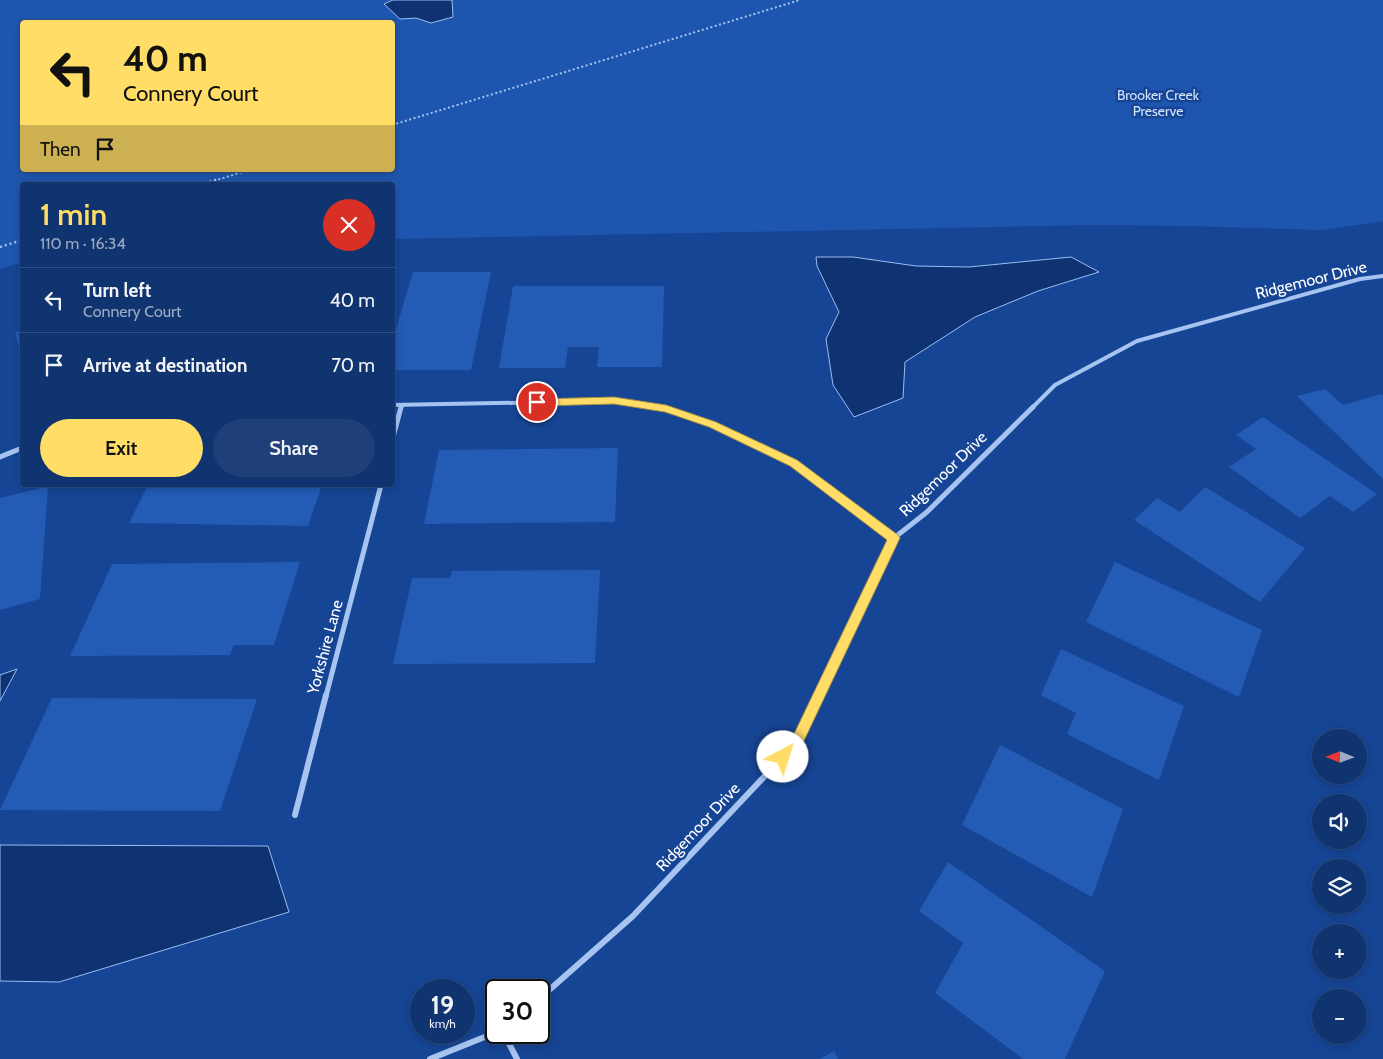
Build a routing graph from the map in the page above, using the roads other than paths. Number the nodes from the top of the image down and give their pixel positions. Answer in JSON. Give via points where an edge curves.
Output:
{"nodes":[{"id":1,"x":1383,"y":276,"type":"edge"},
{"id":2,"x":395,"y":405,"type":"edge"},
{"id":3,"x":402,"y":405,"type":"junction"},
{"id":4,"x":395,"y":430,"type":"edge"},
{"id":5,"x":20,"y":449,"type":"edge"},
{"id":6,"x":0,"y":457,"type":"edge"},
{"id":7,"x":380,"y":487,"type":"edge"},
{"id":8,"x":894,"y":538,"type":"junction"},
{"id":9,"x":295,"y":816,"type":"dead end"},
{"id":10,"x":550,"y":989,"type":"edge"},
{"id":11,"x":485,"y":1037,"type":"edge"},
{"id":12,"x":510,"y":1044,"type":"edge"},
{"id":13,"x":430,"y":1059,"type":"edge"},
{"id":14,"x":517,"y":1059,"type":"edge"}],
"edges":[{"from":1,"to":8,"type":"street","name":"Ridgemoor Drive","via":[[1360,279],[1137,341],[1101,358],[1054,385],[927,512]]},
{"from":2,"to":3,"type":"street"},
{"from":3,"to":4,"type":"street"},
{"from":3,"to":8,"type":"street","via":[[614,401],[666,408],[712,424],[793,463]]},
{"from":5,"to":6,"type":"street"},
{"from":7,"to":9,"type":"street","name":"Yorkshire Lane"},
{"from":8,"to":10,"type":"street","name":"Ridgemoor Drive","via":[[796,743],[633,916]]},
{"from":11,"to":13,"type":"street"},
{"from":12,"to":14,"type":"street"}]}
